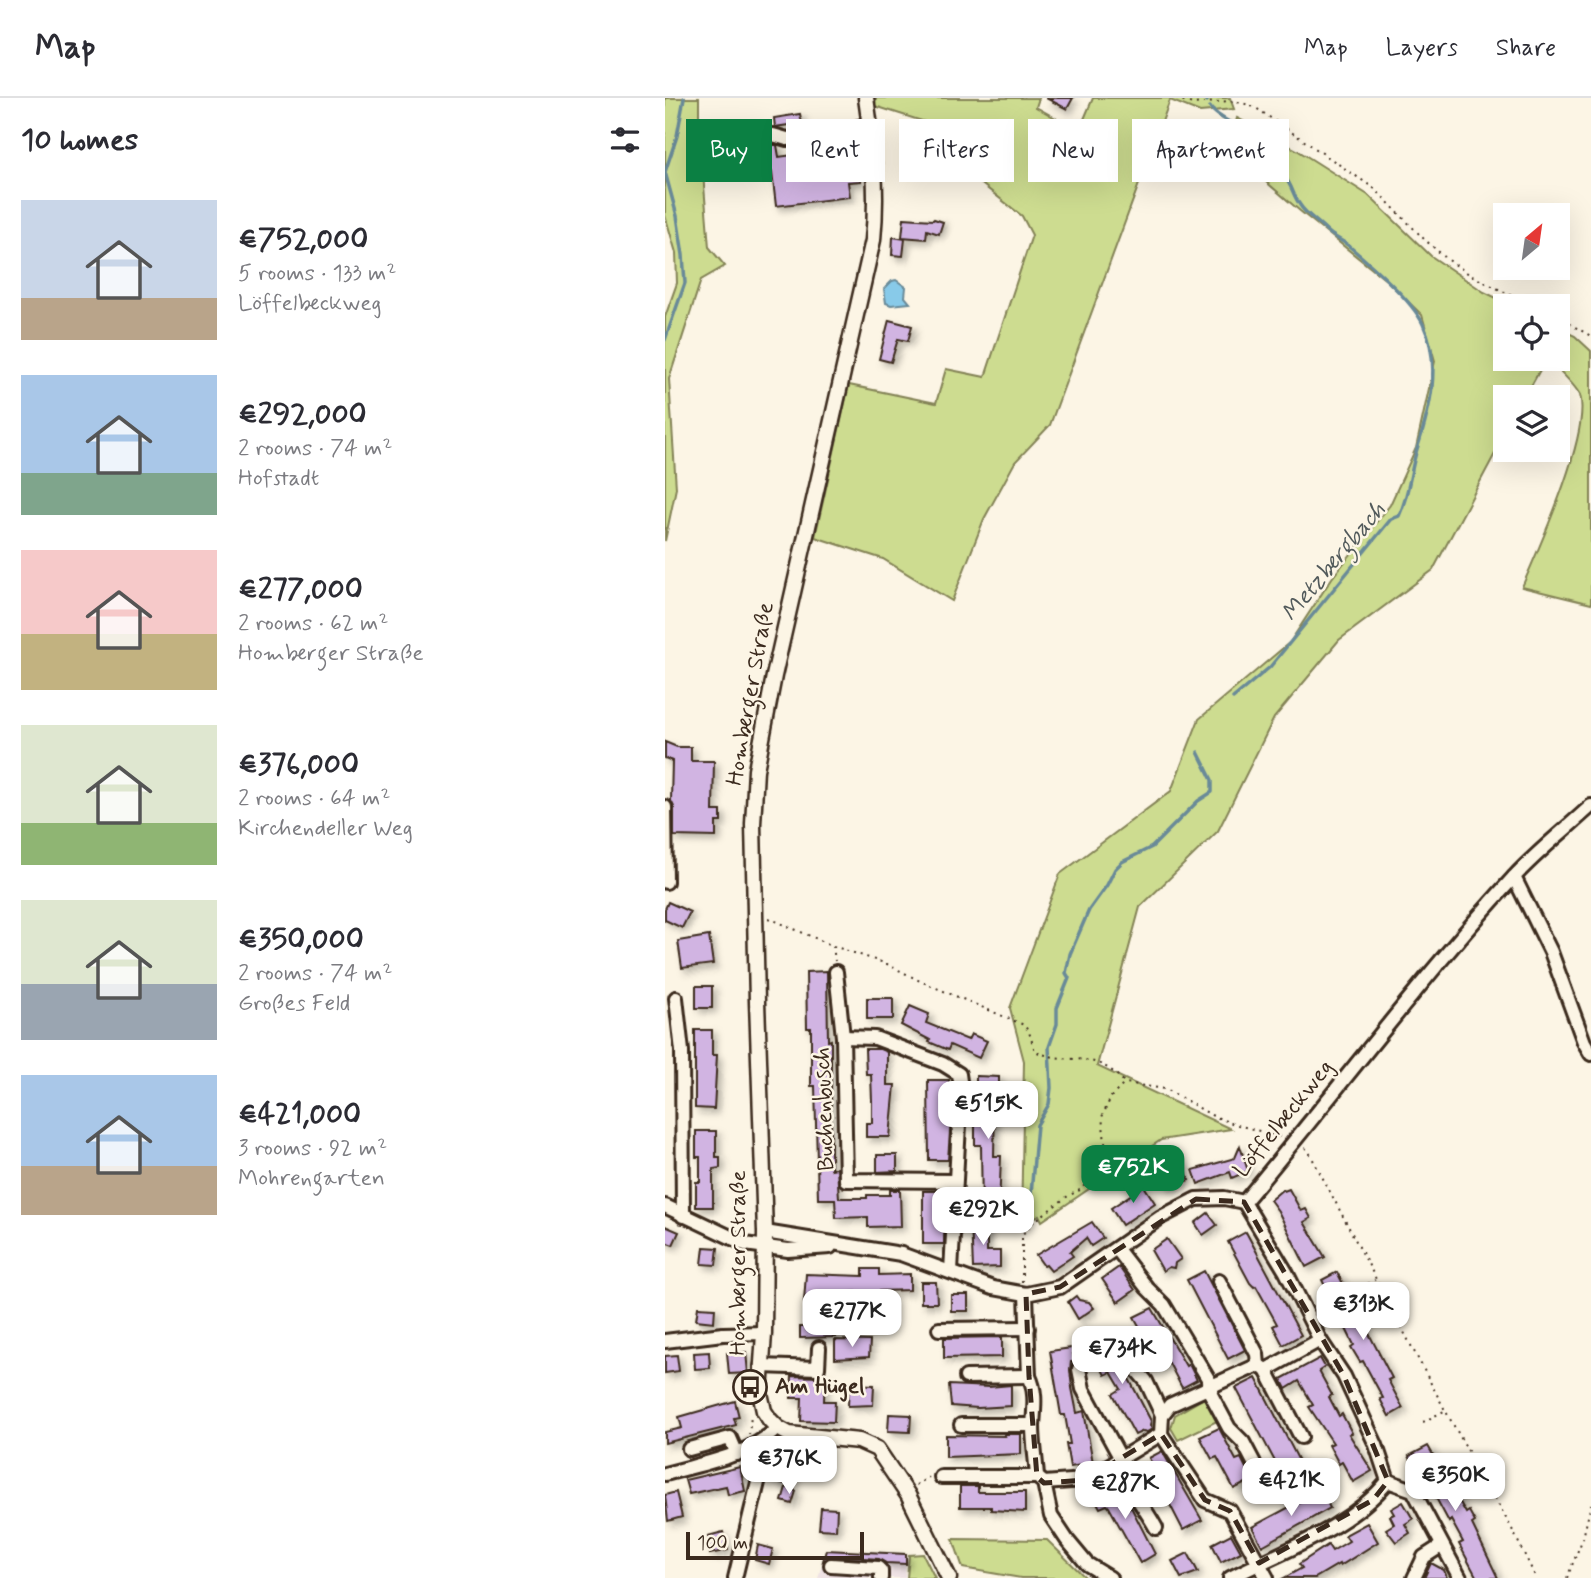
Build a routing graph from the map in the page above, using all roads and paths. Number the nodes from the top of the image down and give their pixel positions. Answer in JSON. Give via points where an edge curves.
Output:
{"nodes":[{"id":1,"x":866,"y":98,"type":"edge"},
{"id":2,"x":1175,"y":98,"type":"edge"},
{"id":3,"x":869,"y":119,"type":"edge"},
{"id":4,"x":876,"y":182,"type":"edge"},
{"id":5,"x":1509,"y":294,"type":"edge"},
{"id":6,"x":1570,"y":324,"type":"edge"},
{"id":7,"x":1591,"y":336,"type":"edge"},
{"id":8,"x":1591,"y":806,"type":"edge"},
{"id":9,"x":665,"y":807,"type":"edge"},
{"id":10,"x":1514,"y":877,"type":"junction"},
{"id":11,"x":666,"y":882,"type":"edge"},
{"id":12,"x":757,"y":912,"type":"junction"},
{"id":13,"x":833,"y":946,"type":"junction"},
{"id":14,"x":837,"y":972,"type":"joint"},
{"id":15,"x":676,"y":998,"type":"dead end"},
{"id":16,"x":843,"y":1037,"type":"junction"},
{"id":17,"x":1591,"y":1054,"type":"edge"},
{"id":18,"x":1125,"y":1083,"type":"junction"},
{"id":19,"x":1295,"y":1142,"type":"junction"},
{"id":20,"x":955,"y":1181,"type":"junction"},
{"id":21,"x":1244,"y":1202,"type":"junction"},
{"id":22,"x":665,"y":1206,"type":"edge"},
{"id":23,"x":683,"y":1216,"type":"junction"},
{"id":24,"x":765,"y":1232,"type":"junction"},
{"id":25,"x":846,"y":1246,"type":"junction"},
{"id":26,"x":765,"y":1248,"type":"junction"},
{"id":27,"x":1117,"y":1249,"type":"junction"},
{"id":28,"x":951,"y":1271,"type":"junction"},
{"id":29,"x":1377,"y":1279,"type":"junction"},
{"id":30,"x":1219,"y":1281,"type":"dead end"},
{"id":31,"x":1024,"y":1293,"type":"junction"},
{"id":32,"x":1309,"y":1317,"type":"junction"},
{"id":33,"x":1028,"y":1328,"type":"junction"},
{"id":34,"x":939,"y":1329,"type":"dead end"},
{"id":35,"x":764,"y":1333,"type":"junction"},
{"id":36,"x":1320,"y":1340,"type":"junction"},
{"id":37,"x":665,"y":1341,"type":"edge"},
{"id":38,"x":1121,"y":1342,"type":"dead end"},
{"id":39,"x":819,"y":1348,"type":"dead end"},
{"id":40,"x":761,"y":1366,"type":"junction"},
{"id":41,"x":1262,"y":1367,"type":"junction"},
{"id":42,"x":1079,"y":1369,"type":"dead end"},
{"id":43,"x":1029,"y":1376,"type":"junction"},
{"id":44,"x":966,"y":1377,"type":"dead end"},
{"id":45,"x":1210,"y":1387,"type":"junction"},
{"id":46,"x":751,"y":1410,"type":"dead end"},
{"id":47,"x":1445,"y":1410,"type":"junction"},
{"id":48,"x":1162,"y":1415,"type":"junction"},
{"id":49,"x":1423,"y":1422,"type":"dead end"},
{"id":50,"x":961,"y":1425,"type":"dead end"},
{"id":51,"x":1033,"y":1425,"type":"junction"},
{"id":52,"x":778,"y":1428,"type":"junction"},
{"id":53,"x":1161,"y":1434,"type":"junction"},
{"id":54,"x":1301,"y":1437,"type":"dead end"},
{"id":55,"x":689,"y":1449,"type":"dead end"},
{"id":56,"x":757,"y":1450,"type":"junction"},
{"id":57,"x":739,"y":1453,"type":"junction"},
{"id":58,"x":1117,"y":1461,"type":"junction"},
{"id":59,"x":1254,"y":1463,"type":"dead end"},
{"id":60,"x":665,"y":1474,"type":"edge"},
{"id":61,"x":941,"y":1477,"type":"joint"},
{"id":62,"x":1041,"y":1480,"type":"junction"},
{"id":63,"x":1388,"y":1481,"type":"junction"},
{"id":64,"x":906,"y":1492,"type":"junction"},
{"id":65,"x":1591,"y":1504,"type":"edge"},
{"id":66,"x":1156,"y":1528,"type":"dead end"},
{"id":67,"x":1441,"y":1546,"type":"junction"},
{"id":68,"x":1259,"y":1563,"type":"junction"},
{"id":69,"x":831,"y":1565,"type":"dead end"},
{"id":70,"x":735,"y":1578,"type":"edge"},
{"id":71,"x":881,"y":1578,"type":"edge"},
{"id":72,"x":949,"y":1578,"type":"edge"},
{"id":73,"x":1111,"y":1578,"type":"edge"},
{"id":74,"x":1230,"y":1578,"type":"edge"},
{"id":75,"x":1267,"y":1578,"type":"edge"},
{"id":76,"x":1414,"y":1578,"type":"edge"},
{"id":77,"x":1460,"y":1578,"type":"edge"},
{"id":78,"x":1536,"y":1578,"type":"edge"},
{"id":79,"x":1567,"y":1578,"type":"edge"}],
"edges":[{"from":1,"to":3,"type":"main road","name":"Homberger Straße"},
{"from":2,"to":5,"type":"path","via":[[1192,104],[1229,101],[1256,108],[1374,189],[1447,259]]},
{"from":4,"to":12,"type":"main road","name":"Homberger Straße","via":[[873,240],[756,770]]},
{"from":6,"to":7,"type":"path"},
{"from":8,"to":10,"type":"street","name":"Löffelbeckweg"},
{"from":9,"to":11,"type":"street"},
{"from":10,"to":17,"type":"street","via":[[1552,952]]},
{"from":10,"to":19,"type":"street","name":"Löffelbeckweg","via":[[1338,1084]]},
{"from":12,"to":13,"type":"path"},
{"from":12,"to":24,"type":"main road","name":"Homberger Straße"},
{"from":13,"to":14,"type":"path"},
{"from":13,"to":18,"type":"path","via":[[887,964],[1024,1025],[1035,1051],[1087,1059],[1115,1072]]},
{"from":14,"to":16,"type":"street","name":"Buchenbusch"},
{"from":15,"to":23,"type":"street","via":[[682,1051]]},
{"from":16,"to":20,"type":"street","via":[[875,1038],[959,1074]]},
{"from":16,"to":20,"type":"street","name":"Buchenbusch","via":[[846,1180]]},
{"from":18,"to":19,"type":"path","via":[[1166,1089],[1211,1115]]},
{"from":18,"to":31,"type":"path","via":[[1106,1106],[1106,1150],[1082,1189],[1021,1235]]},
{"from":19,"to":21,"type":"street","name":"Löffelbeckweg"},
{"from":19,"to":29,"type":"path","via":[[1308,1150]]},
{"from":20,"to":28,"type":"street"},
{"from":21,"to":27,"type":"street","name":"Löffelbeckweg","via":[[1196,1199],[1161,1217]]},
{"from":21,"to":32,"type":"street"},
{"from":22,"to":23,"type":"street","name":"Löffelbeckweg"},
{"from":23,"to":26,"type":"street","name":"Löffelbeckweg","via":[[727,1237]]},
{"from":24,"to":25,"type":"street","name":"Löffelbeckweg"},
{"from":24,"to":26,"type":"main road","name":"Homberger Straße"},
{"from":25,"to":26,"type":"street","name":"Löffelbeckweg"},
{"from":25,"to":28,"type":"street","name":"Löffelbeckweg","via":[[901,1254]]},
{"from":26,"to":35,"type":"main road","name":"Homberger Straße"},
{"from":27,"to":31,"type":"street","name":"Löffelbeckweg","via":[[1060,1287]]},
{"from":27,"to":45,"type":"street","via":[[1164,1305]]},
{"from":28,"to":31,"type":"street","name":"Löffelbeckweg","via":[[993,1288]]},
{"from":29,"to":32,"type":"path"},
{"from":29,"to":47,"type":"path"},
{"from":30,"to":41,"type":"street"},
{"from":31,"to":33,"type":"street"},
{"from":32,"to":36,"type":"street"},
{"from":33,"to":34,"type":"street"},
{"from":33,"to":43,"type":"street"},
{"from":35,"to":37,"type":"street"},
{"from":35,"to":40,"type":"main road","name":"Homberger Straße"},
{"from":36,"to":41,"type":"street"},
{"from":36,"to":63,"type":"street","via":[[1344,1376]]},
{"from":38,"to":48,"type":"street"},
{"from":39,"to":40,"type":"street","via":[[818,1368]]},
{"from":40,"to":52,"type":"main road","name":"Homberger Straße","via":[[755,1387],[764,1411]]},
{"from":41,"to":45,"type":"street"},
{"from":41,"to":54,"type":"street"},
{"from":42,"to":58,"type":"street","via":[[1083,1389]]},
{"from":43,"to":44,"type":"street"},
{"from":43,"to":51,"type":"street","via":[[1036,1413]]},
{"from":45,"to":48,"type":"street","via":[[1170,1405]]},
{"from":45,"to":59,"type":"street","via":[[1229,1428]]},
{"from":46,"to":57,"type":"path","via":[[750,1427]]},
{"from":47,"to":49,"type":"path"},
{"from":47,"to":78,"type":"path"},
{"from":48,"to":53,"type":"street"},
{"from":50,"to":51,"type":"street"},
{"from":51,"to":62,"type":"street"},
{"from":52,"to":56,"type":"street"},
{"from":52,"to":64,"type":"main road","via":[[797,1436],[872,1445]]},
{"from":53,"to":58,"type":"street"},
{"from":53,"to":68,"type":"street","via":[[1205,1500],[1230,1511]]},
{"from":55,"to":57,"type":"street","via":[[730,1437]]},
{"from":56,"to":57,"type":"street"},
{"from":56,"to":70,"type":"street","via":[[761,1470]]},
{"from":57,"to":60,"type":"street"},
{"from":58,"to":62,"type":"street","via":[[1085,1480]]},
{"from":58,"to":66,"type":"street"},
{"from":61,"to":62,"type":"street"},
{"from":61,"to":64,"type":"path","via":[[928,1477]]},
{"from":62,"to":73,"type":"street","via":[[1051,1516],[1067,1540],[1087,1564]]},
{"from":63,"to":67,"type":"street","via":[[1413,1490]]},
{"from":63,"to":68,"type":"street","via":[[1373,1500],[1301,1545]]},
{"from":64,"to":72,"type":"main road"},
{"from":65,"to":79,"type":"path"},
{"from":67,"to":76,"type":"street","via":[[1424,1557]]},
{"from":67,"to":77,"type":"street"},
{"from":68,"to":74,"type":"street"},
{"from":68,"to":75,"type":"street"},
{"from":69,"to":71,"type":"street","via":[[878,1568]]}]}
